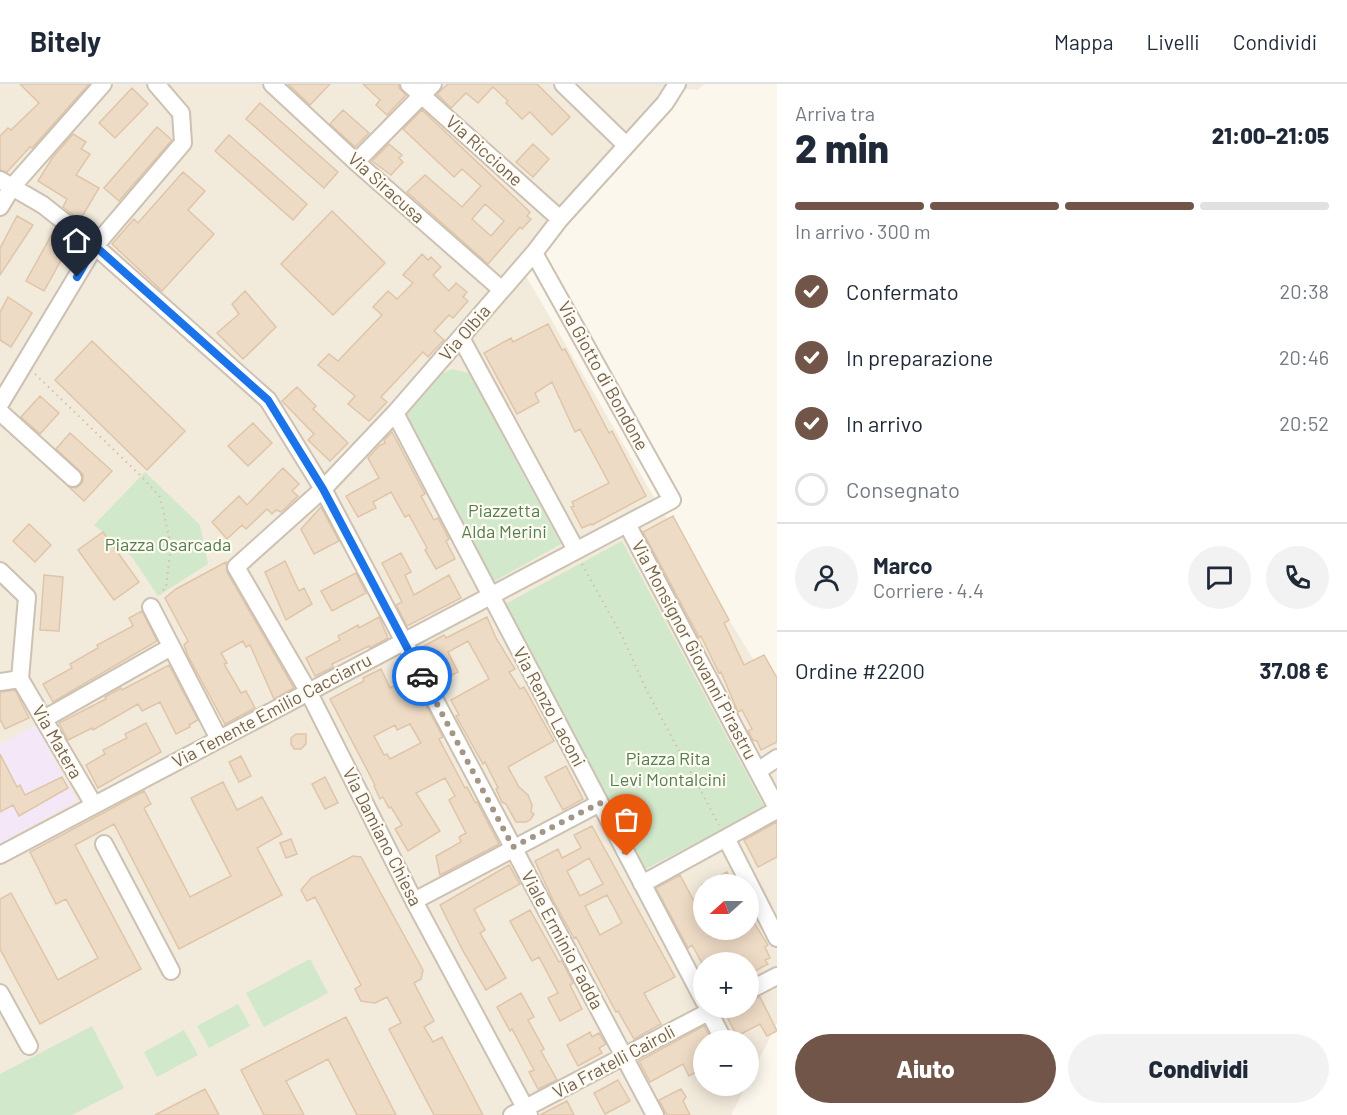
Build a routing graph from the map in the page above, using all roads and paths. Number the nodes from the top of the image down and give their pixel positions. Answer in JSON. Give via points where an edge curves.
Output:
{"nodes":[{"id":1,"x":103,"y":84,"type":"edge"},
{"id":2,"x":156,"y":84,"type":"edge"},
{"id":3,"x":272,"y":84,"type":"edge"},
{"id":4,"x":409,"y":84,"type":"edge"},
{"id":5,"x":563,"y":84,"type":"edge"},
{"id":6,"x":677,"y":84,"type":"edge"},
{"id":7,"x":428,"y":90,"type":"edge"},
{"id":8,"x":626,"y":145,"type":"junction"},
{"id":9,"x":356,"y":162,"type":"junction"},
{"id":10,"x":6,"y":184,"type":"edge"},
{"id":11,"x":0,"y":207,"type":"edge"},
{"id":12,"x":560,"y":219,"type":"junction"},
{"id":13,"x":95,"y":246,"type":"junction"},
{"id":14,"x":534,"y":253,"type":"junction"},
{"id":15,"x":502,"y":290,"type":"junction"},
{"id":16,"x":461,"y":338,"type":"junction"},
{"id":17,"x":24,"y":364,"type":"junction"},
{"id":18,"x":0,"y":404,"type":"edge"},
{"id":19,"x":0,"y":412,"type":"edge"},
{"id":20,"x":395,"y":413,"type":"junction"},
{"id":21,"x":73,"y":478,"type":"dead end"},
{"id":22,"x":323,"y":489,"type":"junction"},
{"id":23,"x":672,"y":500,"type":"joint"},
{"id":24,"x":627,"y":524,"type":"junction"},
{"id":25,"x":576,"y":550,"type":"junction"},
{"id":26,"x":236,"y":567,"type":"joint"},
{"id":27,"x":0,"y":571,"type":"edge"},
{"id":28,"x":491,"y":595,"type":"junction"},
{"id":29,"x":154,"y":602,"type":"joint"},
{"id":30,"x":404,"y":641,"type":"junction"},
{"id":31,"x":171,"y":647,"type":"junction"},
{"id":32,"x":20,"y":679,"type":"junction"},
{"id":33,"x":0,"y":682,"type":"edge"},
{"id":34,"x":308,"y":692,"type":"junction"},
{"id":35,"x":44,"y":719,"type":"junction"},
{"id":36,"x":219,"y":739,"type":"junction"},
{"id":37,"x":777,"y":758,"type":"edge"},
{"id":38,"x":758,"y":771,"type":"junction"},
{"id":39,"x":600,"y":803,"type":"junction"},
{"id":40,"x":94,"y":805,"type":"junction"},
{"id":41,"x":777,"y":809,"type":"edge"},
{"id":42,"x":726,"y":838,"type":"junction"},
{"id":43,"x":104,"y":844,"type":"dead end"},
{"id":44,"x":513,"y":847,"type":"junction"},
{"id":45,"x":0,"y":855,"type":"edge"},
{"id":46,"x":642,"y":884,"type":"junction"},
{"id":47,"x":414,"y":901,"type":"junction"},
{"id":48,"x":777,"y":938,"type":"edge"},
{"id":49,"x":171,"y":971,"type":"dead end"},
{"id":50,"x":777,"y":976,"type":"edge"},
{"id":51,"x":693,"y":978,"type":"edge"},
{"id":52,"x":759,"y":985,"type":"edge"},
{"id":53,"x":0,"y":993,"type":"edge"},
{"id":54,"x":693,"y":1017,"type":"edge"},
{"id":55,"x":29,"y":1046,"type":"dead end"},
{"id":56,"x":625,"y":1058,"type":"junction"},
{"id":57,"x":522,"y":1113,"type":"edge"},
{"id":58,"x":655,"y":1115,"type":"edge"}],
"edges":[{"from":1,"to":10,"type":"street"},
{"from":2,"to":13,"type":"street","via":[[181,113],[183,143]]},
{"from":3,"to":9,"type":"street","name":"Via Siracusa"},
{"from":4,"to":7,"type":"street","name":"Via Riccione"},
{"from":5,"to":8,"type":"street"},
{"from":6,"to":8,"type":"street","name":"Via Olbia"},
{"from":7,"to":9,"type":"street"},
{"from":7,"to":12,"type":"street","name":"Via Riccione"},
{"from":8,"to":12,"type":"street","name":"Via Olbia"},
{"from":9,"to":15,"type":"street","name":"Via Siracusa"},
{"from":10,"to":11,"type":"street"},
{"from":10,"to":13,"type":"street","name":"Viale Erminio Fadda","via":[[43,205]]},
{"from":12,"to":14,"type":"street","name":"Via Olbia"},
{"from":13,"to":17,"type":"street"},
{"from":13,"to":22,"type":"street","name":"Viale Erminio Fadda","via":[[268,400]]},
{"from":14,"to":15,"type":"street","name":"Via Olbia"},
{"from":14,"to":23,"type":"street","name":"Via Giotto di Bondone"},
{"from":15,"to":16,"type":"street","name":"Via Olbia"},
{"from":16,"to":20,"type":"street","name":"Via Olbia"},
{"from":16,"to":25,"type":"street"},
{"from":17,"to":18,"type":"street"},
{"from":17,"to":29,"type":"path","via":[[160,497],[171,545],[166,587]]},
{"from":19,"to":21,"type":"street"},
{"from":20,"to":22,"type":"street","name":"Via Olbia"},
{"from":20,"to":28,"type":"street","name":"Via Renzo Laconi"},
{"from":22,"to":26,"type":"street","name":"Via Olbia"},
{"from":22,"to":30,"type":"street","name":"Viale Erminio Fadda"},
{"from":23,"to":24,"type":"street","name":"Via Tenente Emilio Cacciarru"},
{"from":24,"to":25,"type":"street","name":"Via Tenente Emilio Cacciarru"},
{"from":24,"to":38,"type":"street","name":"Via Monsignor Giovanni Pirastru"},
{"from":25,"to":28,"type":"street","name":"Via Tenente Emilio Cacciarru"},
{"from":25,"to":42,"type":"path"},
{"from":26,"to":34,"type":"street","name":"Via Damiano Chiesa"},
{"from":27,"to":32,"type":"street","via":[[27,597]]},
{"from":28,"to":30,"type":"street","name":"Via Tenente Emilio Cacciarru"},
{"from":28,"to":39,"type":"street","name":"Via Renzo Laconi"},
{"from":29,"to":31,"type":"street"},
{"from":30,"to":34,"type":"street","name":"Via Tenente Emilio Cacciarru"},
{"from":30,"to":44,"type":"street","name":"Viale Erminio Fadda"},
{"from":31,"to":35,"type":"street"},
{"from":31,"to":36,"type":"street"},
{"from":32,"to":33,"type":"street"},
{"from":32,"to":35,"type":"street","name":"Via Matera"},
{"from":34,"to":36,"type":"street","name":"Via Tenente Emilio Cacciarru"},
{"from":34,"to":47,"type":"street","name":"Via Damiano Chiesa"},
{"from":35,"to":40,"type":"street","name":"Via Matera"},
{"from":36,"to":40,"type":"street","name":"Via Tenente Emilio Cacciarru"},
{"from":37,"to":38,"type":"street"},
{"from":38,"to":41,"type":"street","name":"Via Monsignor Giovanni Pirastru"},
{"from":39,"to":44,"type":"street"},
{"from":39,"to":46,"type":"street","name":"Via Renzo Laconi"},
{"from":40,"to":45,"type":"street","name":"Via Tenente Emilio Cacciarru"},
{"from":41,"to":42,"type":"street"},
{"from":42,"to":46,"type":"street"},
{"from":42,"to":48,"type":"street"},
{"from":43,"to":49,"type":"street"},
{"from":44,"to":47,"type":"street"},
{"from":44,"to":56,"type":"street","name":"Viale Erminio Fadda"},
{"from":46,"to":51,"type":"street","name":"Via Renzo Laconi"},
{"from":47,"to":57,"type":"street","name":"Via Damiano Chiesa"},
{"from":50,"to":52,"type":"street"},
{"from":53,"to":55,"type":"street"},
{"from":54,"to":56,"type":"street","name":"Via Fratelli Cairoli"},
{"from":56,"to":57,"type":"street","name":"Via Fratelli Cairoli"},
{"from":56,"to":58,"type":"street","name":"Viale Erminio Fadda"}]}
